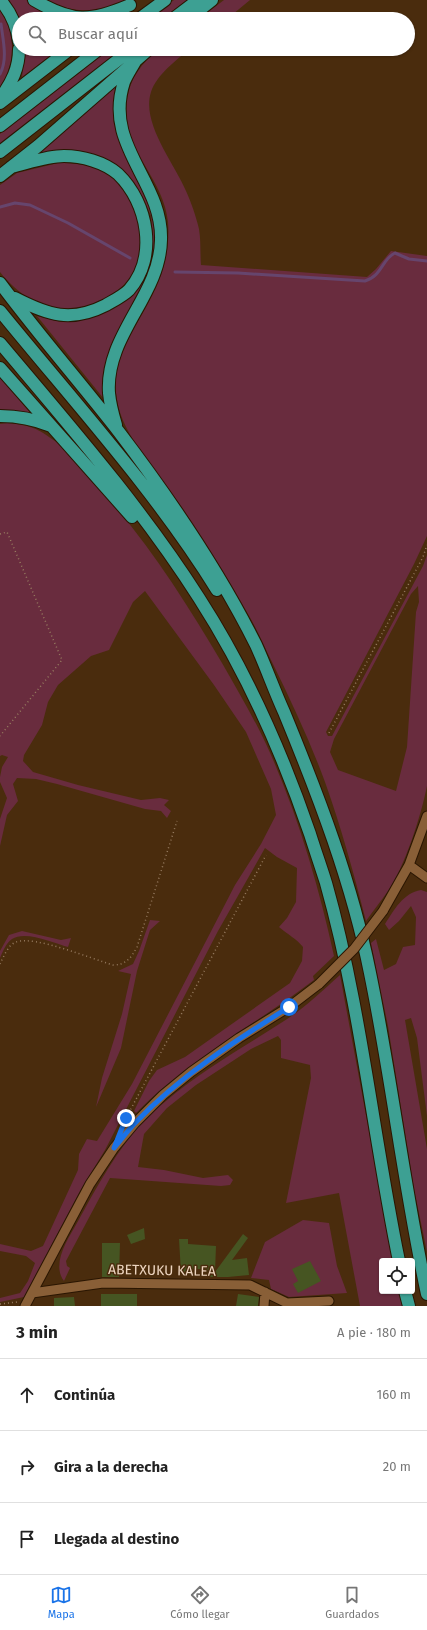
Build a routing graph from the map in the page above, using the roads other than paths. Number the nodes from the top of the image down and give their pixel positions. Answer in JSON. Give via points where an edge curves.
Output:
{"nodes":[{"id":1,"x":0,"y":0,"type":"edge"},
{"id":2,"x":34,"y":0,"type":"edge"},
{"id":3,"x":165,"y":0,"type":"edge"},
{"id":4,"x":198,"y":0,"type":"edge"},
{"id":5,"x":212,"y":0,"type":"edge"},
{"id":6,"x":134,"y":3,"type":"edge"},
{"id":7,"x":59,"y":12,"type":"edge"},
{"id":8,"x":113,"y":12,"type":"edge"},
{"id":9,"x":121,"y":12,"type":"edge"},
{"id":10,"x":149,"y":12,"type":"edge"},
{"id":11,"x":182,"y":12,"type":"edge"},
{"id":12,"x":197,"y":12,"type":"edge"},
{"id":13,"x":12,"y":18,"type":"edge"},
{"id":14,"x":19,"y":56,"type":"edge"},
{"id":15,"x":61,"y":56,"type":"edge"},
{"id":16,"x":90,"y":56,"type":"edge"},
{"id":17,"x":132,"y":56,"type":"edge"},
{"id":18,"x":133,"y":56,"type":"edge"},
{"id":19,"x":134,"y":56,"type":"edge"},
{"id":20,"x":0,"y":98,"type":"edge"},
{"id":21,"x":0,"y":103,"type":"edge"},
{"id":22,"x":0,"y":126,"type":"edge"},
{"id":23,"x":0,"y":152,"type":"edge"},
{"id":24,"x":11,"y":167,"type":"junction"},
{"id":25,"x":0,"y":176,"type":"edge"},
{"id":26,"x":0,"y":283,"type":"edge"},
{"id":27,"x":10,"y":296,"type":"junction"},
{"id":28,"x":0,"y":311,"type":"edge"},
{"id":29,"x":0,"y":343,"type":"edge"},
{"id":30,"x":0,"y":368,"type":"edge"},
{"id":31,"x":0,"y":416,"type":"edge"},
{"id":32,"x":53,"y":427,"type":"junction"},
{"id":33,"x":118,"y":432,"type":"junction"},
{"id":34,"x":182,"y":573,"type":"junction"},
{"id":35,"x":283,"y":711,"type":"junction"},
{"id":36,"x":427,"y":816,"type":"edge"},
{"id":37,"x":409,"y":865,"type":"junction"},
{"id":38,"x":427,"y":878,"type":"edge"},
{"id":39,"x":398,"y":1258,"type":"edge"},
{"id":40,"x":265,"y":1292,"type":"junction"},
{"id":41,"x":32,"y":1293,"type":"junction"},
{"id":42,"x":406,"y":1294,"type":"edge"},
{"id":43,"x":427,"y":1294,"type":"edge"},
{"id":44,"x":329,"y":1300,"type":"dead end"},
{"id":45,"x":26,"y":1304,"type":"edge"},
{"id":46,"x":264,"y":1306,"type":"edge"},
{"id":47,"x":408,"y":1306,"type":"edge"}],
"edges":[{"from":1,"to":13,"type":"highway"},
{"from":2,"to":7,"type":"highway"},
{"from":3,"to":10,"type":"highway"},
{"from":4,"to":11,"type":"highway"},
{"from":5,"to":12,"type":"highway"},
{"from":6,"to":8,"type":"highway"},
{"from":6,"to":9,"type":"highway"},
{"from":14,"to":20,"type":"highway","via":[[15,74]]},
{"from":15,"to":21,"type":"highway"},
{"from":16,"to":22,"type":"highway"},
{"from":17,"to":23,"type":"highway"},
{"from":18,"to":24,"type":"highway","via":[[64,124]]},
{"from":19,"to":33,"type":"highway","via":[[124,82],[120,123],[129,152],[157,209],[161,223],[161,253],[153,280],[119,342],[113,361],[109,392]]},
{"from":24,"to":25,"type":"highway"},
{"from":24,"to":27,"type":"highway","via":[[63,156],[100,163],[117,174],[131,190],[142,211],[147,237],[145,257],[138,276],[128,290],[95,310],[63,316],[30,306]]},
{"from":26,"to":27,"type":"highway"},
{"from":27,"to":33,"type":"highway"},
{"from":28,"to":35,"type":"highway","via":[[146,488],[184,540],[234,618]]},
{"from":29,"to":34,"type":"highway","via":[[112,478]]},
{"from":30,"to":32,"type":"highway"},
{"from":31,"to":32,"type":"highway","via":[[38,421]]},
{"from":32,"to":34,"type":"highway"},
{"from":33,"to":35,"type":"highway","via":[[162,490],[213,568],[257,647]]},
{"from":34,"to":39,"type":"highway","via":[[224,641],[274,740],[326,882],[351,983]]},
{"from":35,"to":43,"type":"highway","via":[[326,816],[355,911],[370,972],[416,1245]]},
{"from":36,"to":37,"type":"street"},
{"from":37,"to":38,"type":"street"},
{"from":37,"to":41,"type":"street","bridge":true,"via":[[383,911],[354,949],[319,984],[192,1072],[163,1095],[135,1123],[114,1148],[90,1184]]},
{"from":40,"to":41,"type":"street","name":"ABETXUKU KALEA","via":[[250,1285],[103,1283]]},
{"from":40,"to":44,"type":"street","name":"ABETXUKU KALEA","via":[[287,1303]]},
{"from":40,"to":46,"type":"street"},
{"from":41,"to":45,"type":"street"},
{"from":42,"to":47,"type":"highway"}]}
